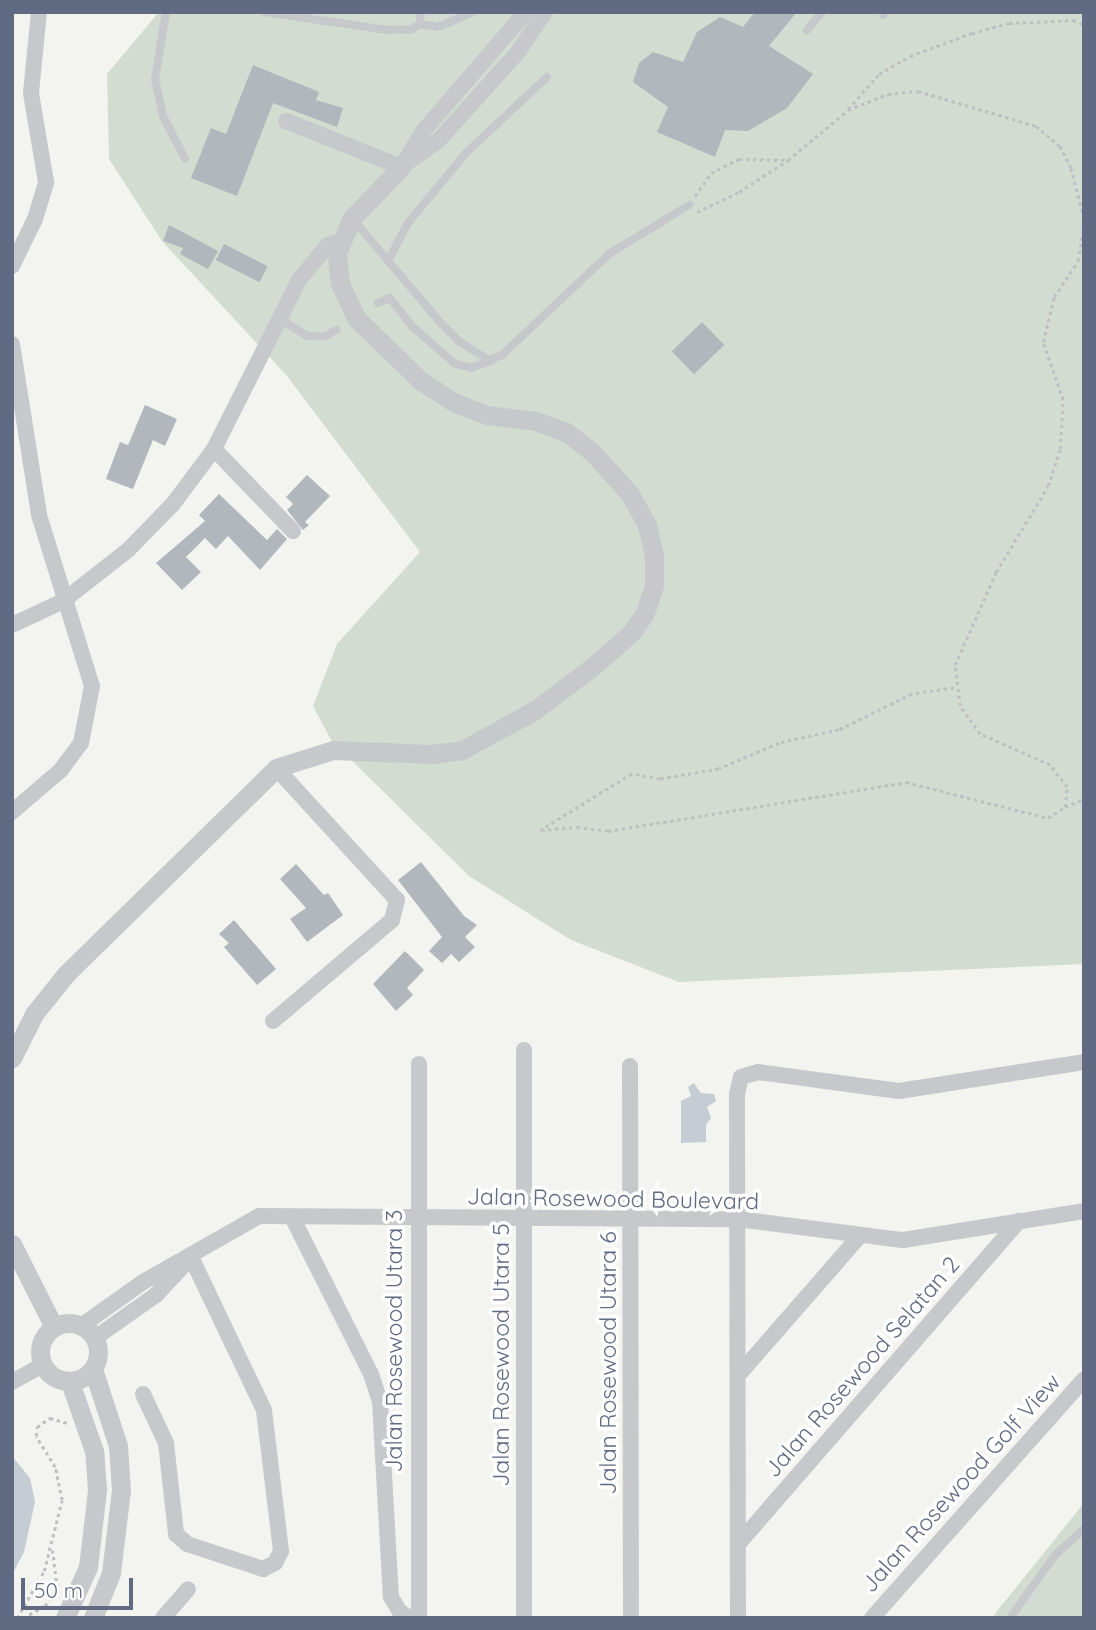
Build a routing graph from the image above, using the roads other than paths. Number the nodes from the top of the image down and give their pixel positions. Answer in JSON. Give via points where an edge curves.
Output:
{"nodes":[{"id":1,"x":39,"y":12,"type":"edge"},
{"id":2,"x":166,"y":12,"type":"edge"},
{"id":3,"x":264,"y":12,"type":"edge"},
{"id":4,"x":421,"y":12,"type":"edge"},
{"id":5,"x":473,"y":12,"type":"edge"},
{"id":6,"x":526,"y":12,"type":"edge"},
{"id":7,"x":545,"y":12,"type":"edge"},
{"id":8,"x":822,"y":12,"type":"edge"},
{"id":9,"x":420,"y":23,"type":"junction"},
{"id":10,"x":807,"y":30,"type":"dead end"},
{"id":11,"x":547,"y":77,"type":"dead end"},
{"id":12,"x":286,"y":121,"type":"dead end"},
{"id":13,"x":184,"y":159,"type":"dead end"},
{"id":14,"x":401,"y":167,"type":"junction"},
{"id":15,"x":689,"y":205,"type":"road end"},
{"id":16,"x":352,"y":218,"type":"junction"},
{"id":17,"x":344,"y":240,"type":"junction"},
{"id":18,"x":389,"y":259,"type":"junction"},
{"id":19,"x":12,"y":266,"type":"edge"},
{"id":20,"x":378,"y":303,"type":"dead end"},
{"id":21,"x":279,"y":318,"type":"junction"},
{"id":22,"x":337,"y":330,"type":"dead end"},
{"id":23,"x":12,"y":345,"type":"edge"},
{"id":24,"x":502,"y":355,"type":"junction"},
{"id":25,"x":214,"y":449,"type":"junction"},
{"id":26,"x":293,"y":531,"type":"dead end"},
{"id":27,"x":63,"y":601,"type":"junction"},
{"id":28,"x":12,"y":625,"type":"edge"},
{"id":29,"x":276,"y":768,"type":"junction"},
{"id":30,"x":12,"y":812,"type":"edge"},
{"id":31,"x":273,"y":1021,"type":"dead end"},
{"id":32,"x":524,"y":1050,"type":"dead end"},
{"id":33,"x":12,"y":1058,"type":"edge"},
{"id":34,"x":1084,"y":1062,"type":"edge"},
{"id":35,"x":419,"y":1064,"type":"dead end"},
{"id":36,"x":630,"y":1066,"type":"dead end"},
{"id":37,"x":1084,"y":1211,"type":"edge"},
{"id":38,"x":292,"y":1217,"type":"junction"},
{"id":39,"x":416,"y":1219,"type":"junction"},
{"id":40,"x":524,"y":1219,"type":"junction"},
{"id":41,"x":630,"y":1219,"type":"junction"},
{"id":42,"x":738,"y":1219,"type":"junction"},
{"id":43,"x":1019,"y":1221,"type":"junction"},
{"id":44,"x":858,"y":1238,"type":"junction"},
{"id":45,"x":12,"y":1244,"type":"edge"},
{"id":46,"x":191,"y":1257,"type":"junction"},
{"id":47,"x":54,"y":1327,"type":"junction"},
{"id":48,"x":88,"y":1332,"type":"junction"},
{"id":49,"x":43,"y":1365,"type":"junction"},
{"id":50,"x":93,"y":1369,"type":"junction"},
{"id":51,"x":741,"y":1371,"type":"junction"},
{"id":52,"x":1084,"y":1379,"type":"edge"},
{"id":53,"x":12,"y":1382,"type":"edge"},
{"id":54,"x":70,"y":1382,"type":"junction"},
{"id":55,"x":143,"y":1394,"type":"dead end"},
{"id":56,"x":1084,"y":1529,"type":"edge"},
{"id":57,"x":739,"y":1543,"type":"junction"},
{"id":58,"x":188,"y":1589,"type":"dead end"},
{"id":59,"x":65,"y":1618,"type":"edge"},
{"id":60,"x":93,"y":1618,"type":"edge"},
{"id":61,"x":163,"y":1618,"type":"edge"},
{"id":62,"x":410,"y":1618,"type":"edge"},
{"id":63,"x":419,"y":1618,"type":"edge"},
{"id":64,"x":524,"y":1618,"type":"edge"},
{"id":65,"x":631,"y":1618,"type":"edge"},
{"id":66,"x":738,"y":1618,"type":"edge"},
{"id":67,"x":872,"y":1618,"type":"edge"},
{"id":68,"x":1010,"y":1618,"type":"edge"}],
"edges":[{"from":1,"to":19,"type":"street","via":[[31,93],[46,181],[39,209]]},
{"from":2,"to":13,"type":"lane","via":[[155,79],[163,116]]},
{"from":3,"to":9,"type":"lane","via":[[388,30],[412,29]]},
{"from":4,"to":9,"type":"lane"},
{"from":5,"to":9,"type":"lane","via":[[447,26]]},
{"from":6,"to":14,"type":"street","via":[[425,129]]},
{"from":7,"to":14,"type":"street","via":[[518,52],[456,122]]},
{"from":8,"to":10,"type":"lane"},
{"from":11,"to":18,"type":"lane","via":[[466,153],[408,223]]},
{"from":12,"to":14,"type":"street"},
{"from":14,"to":16,"type":"street"},
{"from":15,"to":24,"type":"lane","via":[[609,254]]},
{"from":16,"to":17,"type":"street"},
{"from":16,"to":18,"type":"lane"},
{"from":17,"to":21,"type":"street","via":[[334,240],[313,261]]},
{"from":17,"to":29,"type":"street","via":[[337,253],[340,284],[357,319],[421,381],[455,403],[487,415],[536,421],[566,432],[592,452],[630,494],[648,525],[654,585],[645,614],[631,633],[591,668],[494,736],[461,750],[431,754],[334,750]]},
{"from":18,"to":24,"type":"lane","via":[[460,342],[489,360]]},
{"from":20,"to":24,"type":"lane","via":[[390,298],[413,327],[454,363],[471,368]]},
{"from":21,"to":22,"type":"lane","via":[[307,336],[326,336]]},
{"from":21,"to":25,"type":"street"},
{"from":23,"to":27,"type":"street","via":[[30,477]]},
{"from":25,"to":26,"type":"street"},
{"from":25,"to":27,"type":"street","via":[[173,505],[128,550]]},
{"from":27,"to":28,"type":"street"},
{"from":27,"to":30,"type":"street","via":[[92,686],[89,718],[81,743],[61,770]]},
{"from":29,"to":31,"type":"street","via":[[397,900],[392,919]]},
{"from":29,"to":33,"type":"street","via":[[66,974],[34,1014]]},
{"from":32,"to":40,"type":"street","name":"Jalan Rosewood Utara 5"},
{"from":34,"to":42,"type":"street","via":[[899,1091],[758,1072],[741,1077],[737,1094]]},
{"from":35,"to":39,"type":"street","name":"Jalan Rosewood Utara 3"},
{"from":36,"to":41,"type":"street","name":"Jalan Rosewood Utara 6"},
{"from":37,"to":43,"type":"street","name":"Jalan Rosewood Boulevard"},
{"from":38,"to":39,"type":"street","name":"Jalan Rosewood Boulevard"},
{"from":38,"to":46,"type":"street","name":"Jalan Rosewood Boulevard","via":[[259,1216]]},
{"from":38,"to":62,"type":"street","via":[[372,1374],[380,1402],[391,1597]]},
{"from":39,"to":40,"type":"street","name":"Jalan Rosewood Boulevard"},
{"from":39,"to":63,"type":"street","name":"Jalan Rosewood Utara 3"},
{"from":40,"to":41,"type":"street","name":"Jalan Rosewood Boulevard"},
{"from":40,"to":64,"type":"street","name":"Jalan Rosewood Utara 5"},
{"from":41,"to":42,"type":"street","name":"Jalan Rosewood Boulevard"},
{"from":41,"to":65,"type":"street","name":"Jalan Rosewood Utara 6"},
{"from":42,"to":44,"type":"street","name":"Jalan Rosewood Boulevard"},
{"from":42,"to":51,"type":"street"},
{"from":43,"to":44,"type":"street","name":"Jalan Rosewood Boulevard","via":[[903,1240]]},
{"from":43,"to":57,"type":"street","name":"Jalan Rosewood Selatan 2"},
{"from":44,"to":51,"type":"street"},
{"from":45,"to":47,"type":"street"},
{"from":46,"to":48,"type":"street","name":"Jalan Rosewood Boulevard","via":[[143,1282]]},
{"from":46,"to":55,"type":"street","via":[[264,1410],[281,1551],[275,1563],[263,1569],[187,1544],[176,1534],[166,1443]]},
{"from":47,"to":48,"type":"street"},
{"from":47,"to":49,"type":"street","via":[[41,1344]]},
{"from":48,"to":50,"type":"street","via":[[98,1354]]},
{"from":49,"to":53,"type":"street"},
{"from":49,"to":54,"type":"street","via":[[54,1378]]},
{"from":50,"to":54,"type":"street"},
{"from":50,"to":60,"type":"street","via":[[118,1446],[121,1490],[111,1573]]},
{"from":51,"to":57,"type":"street"},
{"from":52,"to":67,"type":"street","name":"Jalan Rosewood Golf View"},
{"from":54,"to":59,"type":"street","via":[[94,1451],[94,1531],[88,1567]]},
{"from":56,"to":68,"type":"lane","via":[[1055,1556]]},
{"from":57,"to":66,"type":"street"},
{"from":58,"to":61,"type":"street"}]}
